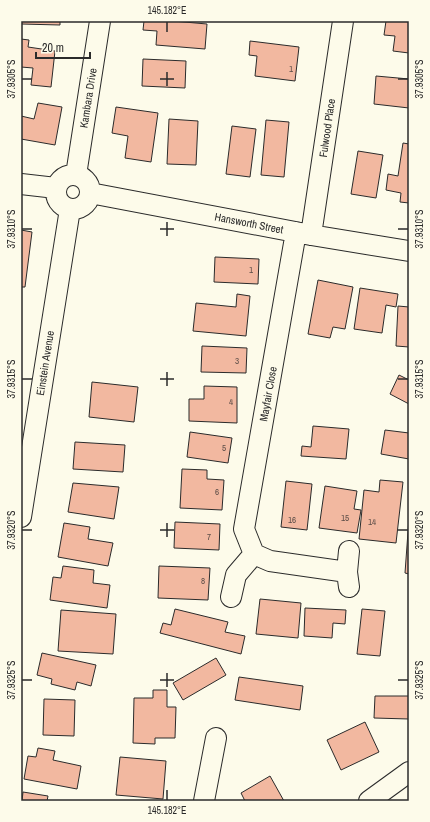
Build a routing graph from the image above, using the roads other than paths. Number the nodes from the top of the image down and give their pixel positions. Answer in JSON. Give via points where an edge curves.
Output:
{"nodes":[{"id":1,"x":100,"y":21,"type":"edge"},
{"id":2,"x":342,"y":21,"type":"edge"},
{"id":3,"x":76,"y":175,"type":"junction"},
{"id":4,"x":21,"y":184,"type":"edge"},
{"id":5,"x":56,"y":188,"type":"junction"},
{"id":6,"x":90,"y":193,"type":"junction"},
{"id":7,"x":70,"y":209,"type":"junction"},
{"id":8,"x":304,"y":234,"type":"junction"},
{"id":9,"x":409,"y":251,"type":"edge"},
{"id":10,"x":21,"y":517,"type":"edge"},
{"id":11,"x":349,"y":551,"type":"dead end"},
{"id":12,"x":254,"y":554,"type":"junction"},
{"id":13,"x":231,"y":597,"type":"dead end"},
{"id":14,"x":216,"y":738,"type":"dead end"},
{"id":15,"x":409,"y":772,"type":"edge"},
{"id":16,"x":377,"y":799,"type":"edge"},
{"id":17,"x":204,"y":801,"type":"edge"}],
"edges":[{"from":1,"to":3,"type":"street","name":"Kambara Drive"},
{"from":2,"to":8,"type":"street","name":"Fulwood Place"},
{"from":3,"to":5,"type":"street","via":[[63,178]]},
{"from":3,"to":6,"type":"street","via":[[86,181]]},
{"from":4,"to":5,"type":"street"},
{"from":5,"to":7,"type":"street","via":[[60,203]]},
{"from":6,"to":7,"type":"street","via":[[86,204]]},
{"from":6,"to":8,"type":"street","name":"Hansworth Street"},
{"from":7,"to":10,"type":"street","name":"Einstein Avenue"},
{"from":8,"to":9,"type":"street","name":"Hansworth Street"},
{"from":8,"to":12,"type":"street","name":"Mayfair Close","via":[[244,529]]},
{"from":11,"to":12,"type":"street","via":[[348,579],[270,561]]},
{"from":12,"to":13,"type":"street","via":[[236,575]]},
{"from":14,"to":17,"type":"street"},
{"from":15,"to":16,"type":"street"}]}
